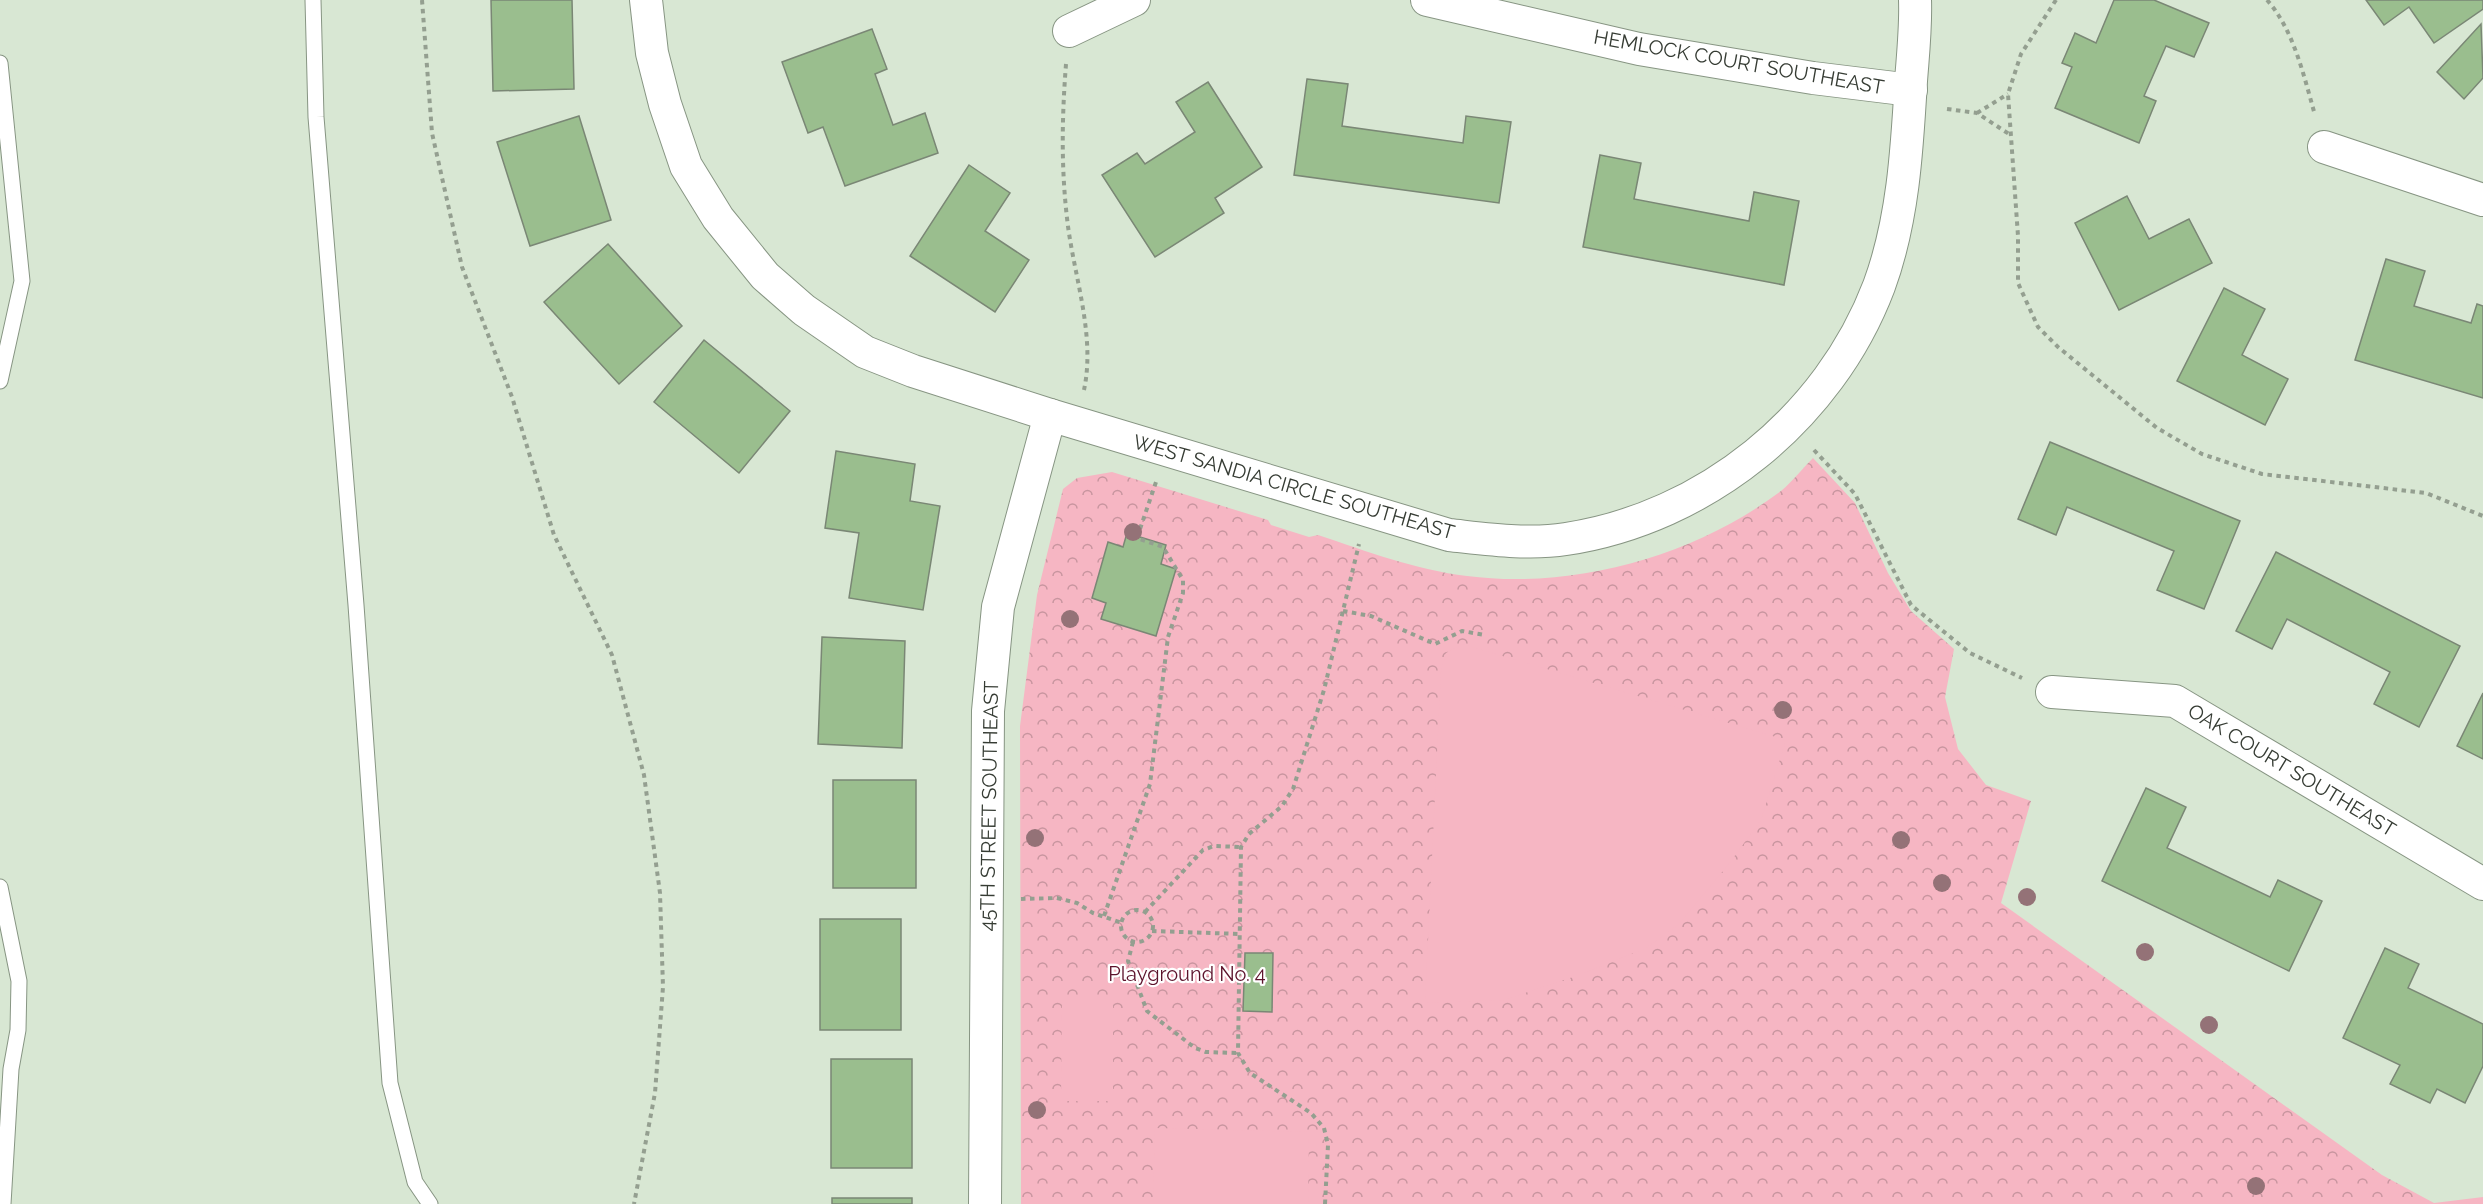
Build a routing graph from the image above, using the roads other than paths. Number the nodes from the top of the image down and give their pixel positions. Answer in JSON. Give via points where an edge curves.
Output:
{"nodes":[{"id":1,"x":312,"y":0,"type":"edge"},
{"id":2,"x":646,"y":0,"type":"edge"},
{"id":3,"x":1134,"y":0,"type":"edge"},
{"id":4,"x":1427,"y":0,"type":"edge"},
{"id":5,"x":1915,"y":0,"type":"edge"},
{"id":6,"x":1069,"y":31,"type":"road end"},
{"id":7,"x":0,"y":63,"type":"edge"},
{"id":8,"x":1911,"y":90,"type":"junction"},
{"id":9,"x":2324,"y":147,"type":"road end"},
{"id":10,"x":2483,"y":200,"type":"edge"},
{"id":11,"x":0,"y":381,"type":"edge"},
{"id":12,"x":1063,"y":419,"type":"junction"},
{"id":13,"x":2052,"y":692,"type":"road end"},
{"id":14,"x":2483,"y":884,"type":"edge"},
{"id":15,"x":0,"y":887,"type":"edge"},
{"id":16,"x":3,"y":1204,"type":"edge"},
{"id":17,"x":430,"y":1204,"type":"edge"},
{"id":18,"x":985,"y":1204,"type":"edge"}],
"edges":[{"from":1,"to":17,"type":"lane","via":[[316,128],[356,605],[390,1083],[415,1182]]},
{"from":2,"to":12,"type":"street","name":"WEST SANDIA CIRCLE SOUTHEAST","via":[[652,53],[686,166],[718,218],[765,276],[804,310],[865,352]]},
{"from":3,"to":6,"type":"street"},
{"from":4,"to":8,"type":"street","name":"HEMLOCK COURT SOUTHEAST","via":[[1639,49]]},
{"from":5,"to":8,"type":"street","name":"WEST SANDIA CIRCLE SOUTHEAST"},
{"from":7,"to":11,"type":"lane","via":[[22,281]]},
{"from":8,"to":12,"type":"street","name":"WEST SANDIA CIRCLE SOUTHEAST","via":[[1906,172],[1893,235],[1879,287],[1843,360],[1795,422],[1726,477],[1666,510],[1620,528],[1564,539],[1498,540],[1449,535]]},
{"from":9,"to":10,"type":"street"},
{"from":12,"to":18,"type":"street","name":"45TH STREET SOUTHEAST","via":[[998,607],[988,711]]},
{"from":13,"to":14,"type":"street","name":"OAK COURT SOUTHEAST","via":[[2175,701]]},
{"from":15,"to":16,"type":"lane","via":[[19,981]]}]}
